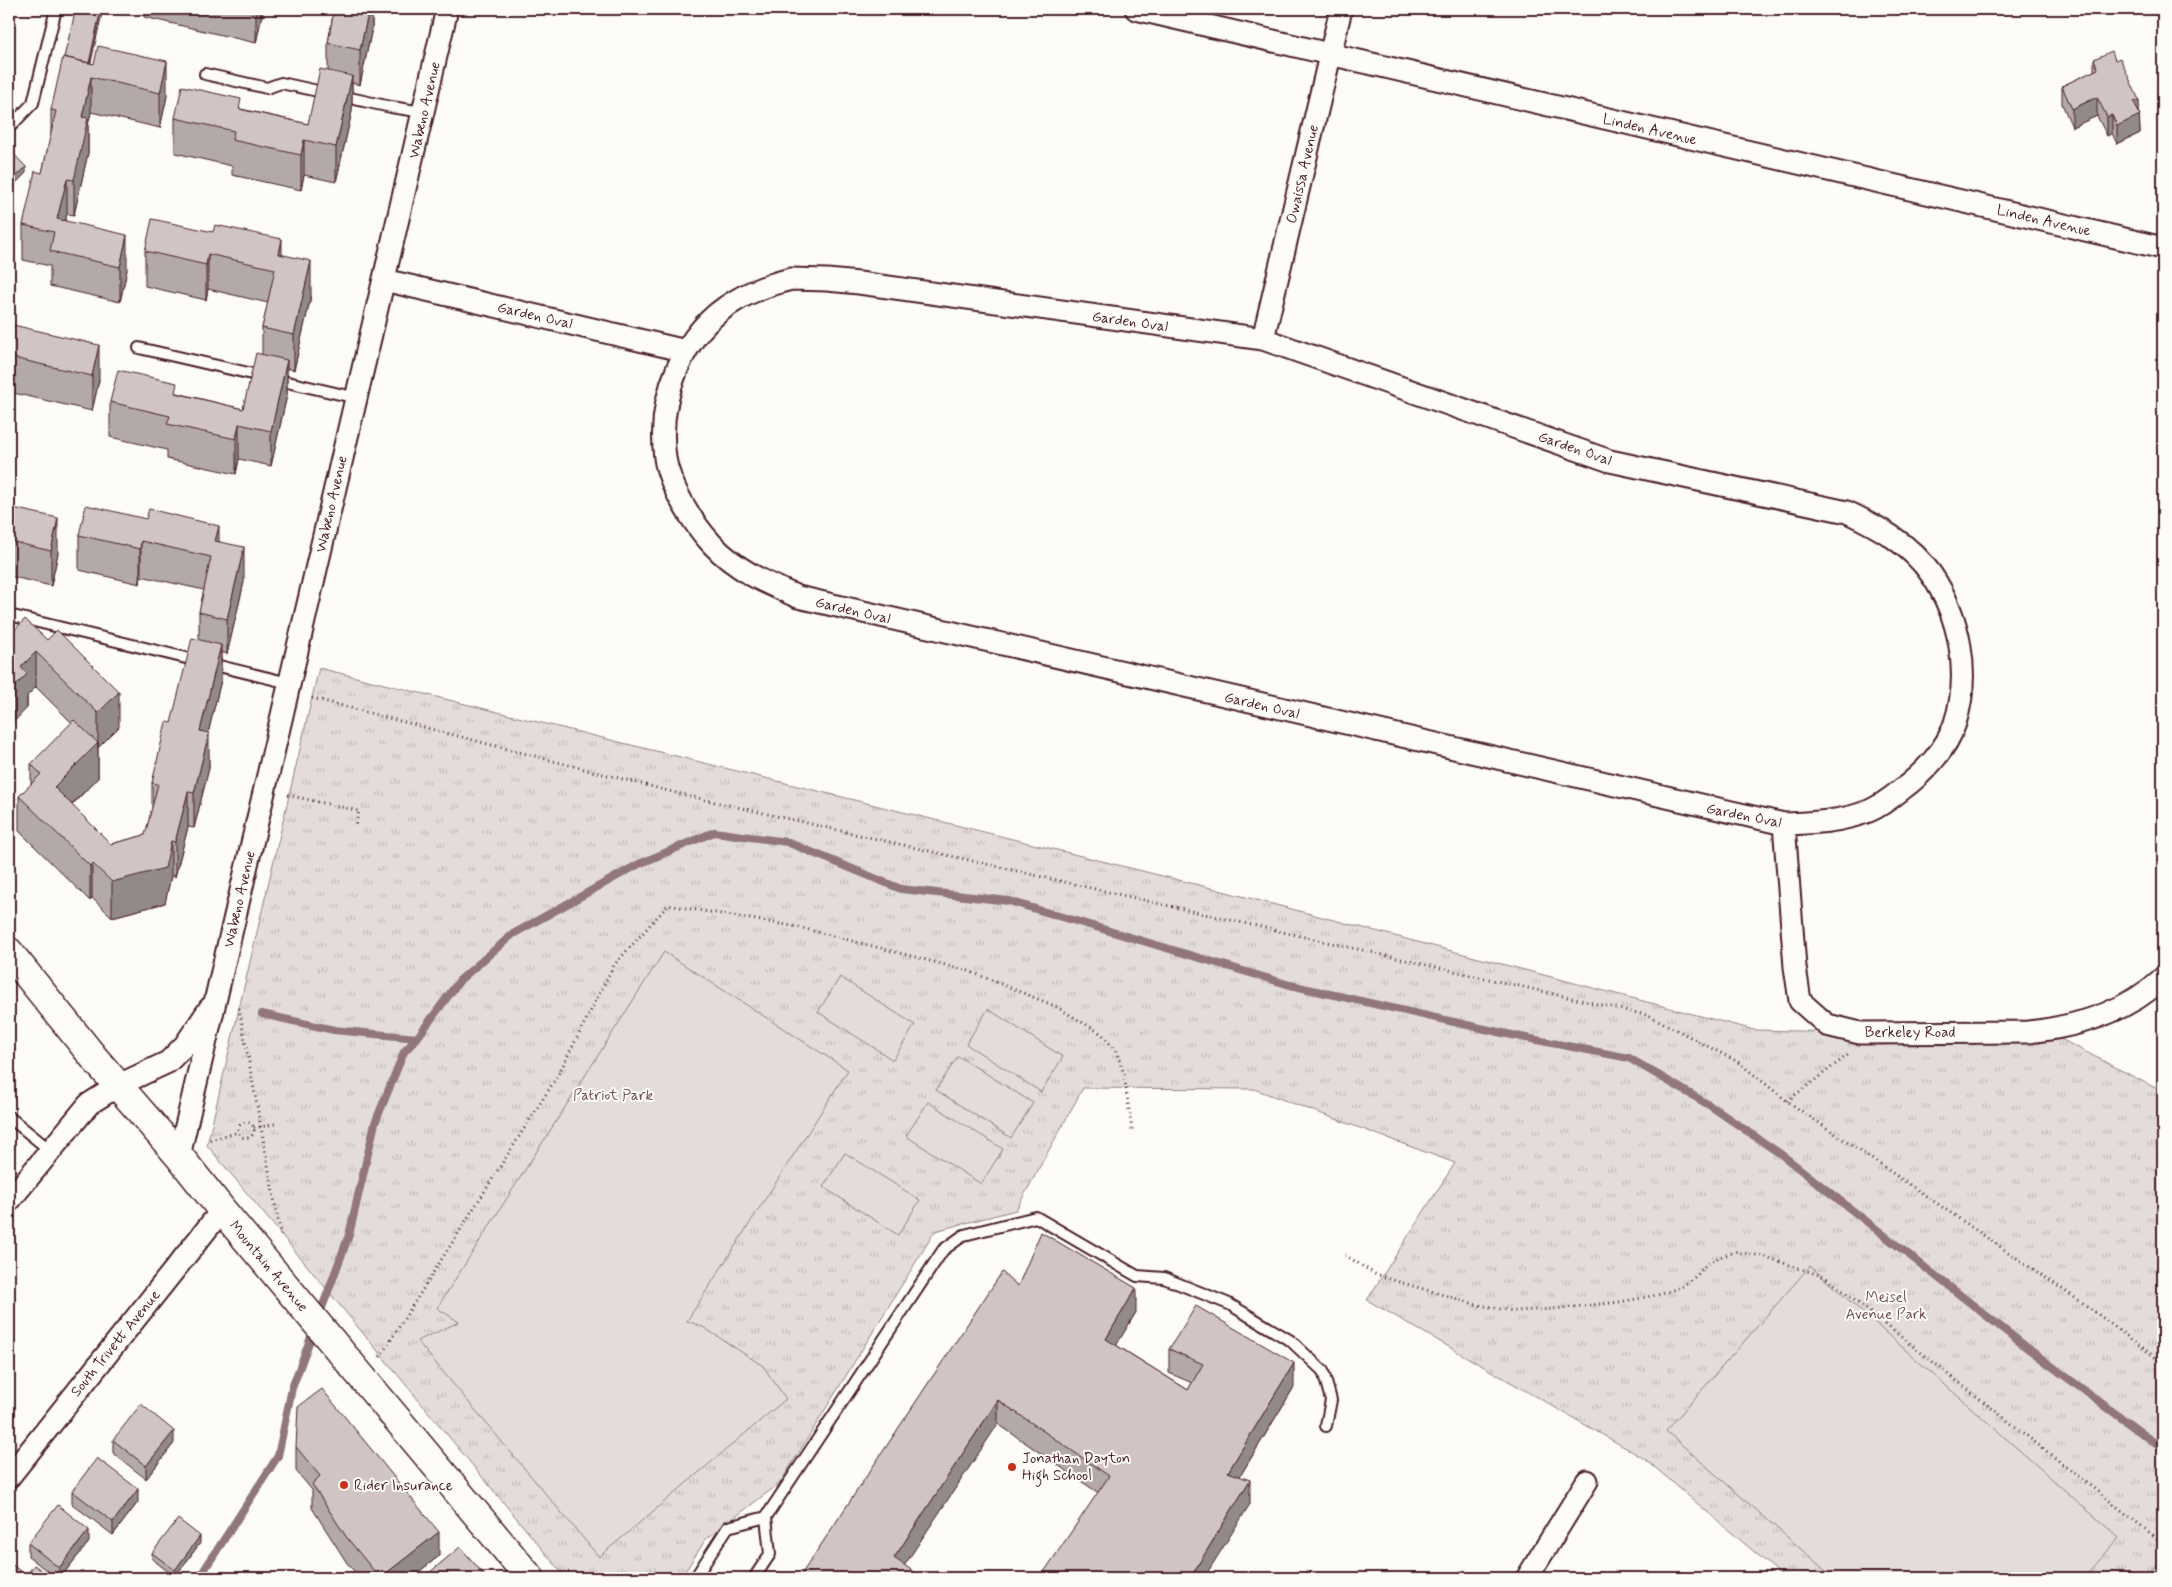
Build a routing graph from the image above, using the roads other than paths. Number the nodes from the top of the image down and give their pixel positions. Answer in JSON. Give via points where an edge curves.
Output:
{"nodes":[{"id":1,"x":56,"y":9,"type":"edge"},
{"id":2,"x":448,"y":9,"type":"edge"},
{"id":3,"x":1136,"y":9,"type":"edge"},
{"id":4,"x":1341,"y":9,"type":"edge"},
{"id":5,"x":1330,"y":54,"type":"junction"},
{"id":6,"x":205,"y":74,"type":"dead end"},
{"id":7,"x":423,"y":112,"type":"junction"},
{"id":8,"x":9,"y":128,"type":"edge"},
{"id":9,"x":2163,"y":248,"type":"edge"},
{"id":10,"x":384,"y":280,"type":"junction"},
{"id":11,"x":1263,"y":339,"type":"junction"},
{"id":12,"x":139,"y":348,"type":"dead end"},
{"id":13,"x":686,"y":351,"type":"junction"},
{"id":14,"x":356,"y":398,"type":"junction"},
{"id":15,"x":9,"y":615,"type":"edge"},
{"id":16,"x":289,"y":683,"type":"junction"},
{"id":17,"x":1784,"y":824,"type":"junction"},
{"id":18,"x":9,"y":952,"type":"edge"},
{"id":19,"x":2163,"y":978,"type":"edge"},
{"id":20,"x":216,"y":1000,"type":"junction"},
{"id":21,"x":120,"y":1085,"type":"junction"},
{"id":22,"x":9,"y":1117,"type":"edge"},
{"id":23,"x":50,"y":1151,"type":"junction"},
{"id":24,"x":179,"y":1156,"type":"junction"},
{"id":25,"x":9,"y":1200,"type":"edge"},
{"id":26,"x":222,"y":1210,"type":"junction"},
{"id":27,"x":1326,"y":1426,"type":"dead end"},
{"id":28,"x":9,"y":1477,"type":"edge"},
{"id":29,"x":1587,"y":1481,"type":"dead end"},
{"id":30,"x":766,"y":1516,"type":"junction"},
{"id":31,"x":530,"y":1578,"type":"edge"},
{"id":32,"x":695,"y":1578,"type":"edge"},
{"id":33,"x":754,"y":1578,"type":"edge"},
{"id":34,"x":1527,"y":1578,"type":"edge"}],
"edges":[{"from":1,"to":8,"type":"lane","via":[[33,103]]},
{"from":2,"to":7,"type":"street","name":"Wabeno Avenue"},
{"from":3,"to":5,"type":"street","name":"Linden Avenue"},
{"from":4,"to":5,"type":"street","name":"Owaissa Avenue"},
{"from":5,"to":9,"type":"street","name":"Linden Avenue"},
{"from":5,"to":11,"type":"street","name":"Owaissa Avenue"},
{"from":6,"to":7,"type":"lane","via":[[267,88],[281,84]]},
{"from":7,"to":10,"type":"street","name":"Wabeno Avenue"},
{"from":10,"to":13,"type":"street","name":"Garden Oval"},
{"from":10,"to":14,"type":"street","name":"Wabeno Avenue"},
{"from":11,"to":13,"type":"street","name":"Garden Oval","via":[[858,283],[791,279],[763,286],[733,301],[708,322]]},
{"from":11,"to":17,"type":"street","name":"Garden Oval","via":[[1610,461],[1846,512],[1879,526],[1907,547],[1931,573],[1948,604],[1959,638],[1963,673],[1955,725],[1937,756],[1914,782],[1885,802],[1836,821]]},
{"from":12,"to":14,"type":"lane"},
{"from":13,"to":17,"type":"street","name":"Garden Oval","via":[[668,394],[663,427],[665,460],[677,493],[698,528],[726,558],[760,581],[798,597]]},
{"from":14,"to":16,"type":"street","name":"Wabeno Avenue"},
{"from":15,"to":16,"type":"lane"},
{"from":16,"to":20,"type":"street","name":"Wabeno Avenue"},
{"from":17,"to":19,"type":"street","name":"Berkeley Road","via":[[1800,1001],[1827,1024],[1860,1033],[2050,1030],[2096,1018],[2118,1008]]},
{"from":18,"to":21,"type":"street","name":"Mountain Avenue"},
{"from":20,"to":21,"type":"street","name":"Wabeno Avenue","via":[[185,1045],[168,1062]]},
{"from":20,"to":24,"type":"street","name":"Wabeno Avenue"},
{"from":21,"to":23,"type":"street","name":"Wabeno Avenue","via":[[89,1104]]},
{"from":21,"to":24,"type":"street","name":"Mountain Avenue"},
{"from":22,"to":23,"type":"lane"},
{"from":23,"to":25,"type":"street","name":"Wabeno Avenue"},
{"from":24,"to":26,"type":"street","name":"Mountain Avenue"},
{"from":26,"to":28,"type":"street","name":"South Trivett Avenue"},
{"from":26,"to":31,"type":"street","name":"Mountain Avenue"},
{"from":27,"to":30,"type":"lane","via":[[1331,1400],[1323,1371],[1291,1341],[1229,1304],[1164,1278],[1137,1276],[1036,1217],[964,1235],[943,1250]]},
{"from":29,"to":34,"type":"street"},
{"from":30,"to":32,"type":"lane","via":[[728,1527]]},
{"from":30,"to":33,"type":"lane","via":[[770,1554]]}]}
